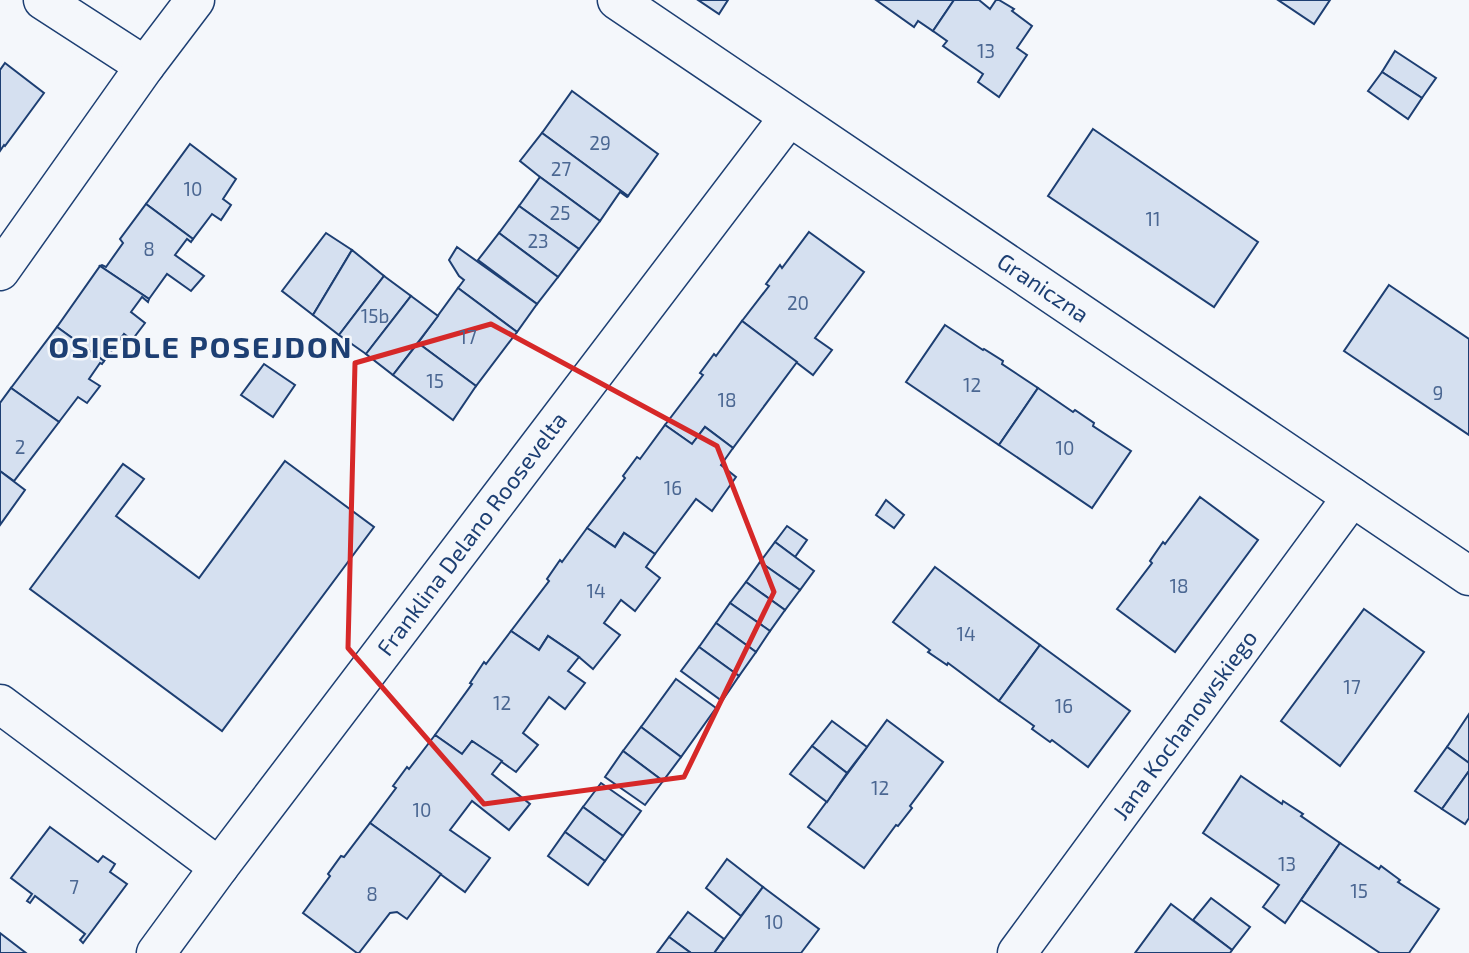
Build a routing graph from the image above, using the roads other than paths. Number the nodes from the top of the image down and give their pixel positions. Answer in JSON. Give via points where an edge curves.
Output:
{"nodes":[{"id":1,"x":43,"y":0,"type":"edge"},
{"id":2,"x":195,"y":0,"type":"edge"},
{"id":3,"x":617,"y":0,"type":"edge"},
{"id":4,"x":145,"y":66,"type":"junction"},
{"id":5,"x":789,"y":117,"type":"junction"},
{"id":6,"x":0,"y":271,"type":"edge"},
{"id":7,"x":1352,"y":497,"type":"junction"},
{"id":8,"x":1469,"y":576,"type":"edge"},
{"id":9,"x":0,"y":704,"type":"edge"},
{"id":10,"x":219,"y":867,"type":"junction"},
{"id":11,"x":156,"y":953,"type":"edge"},
{"id":12,"x":1017,"y":953,"type":"edge"}],
"edges":[{"from":1,"to":4,"type":"street"},
{"from":2,"to":4,"type":"street"},
{"from":3,"to":5,"type":"street","name":"Graniczna"},
{"from":4,"to":6,"type":"street"},
{"from":5,"to":7,"type":"street","name":"Graniczna"},
{"from":5,"to":10,"type":"street","name":"Franklina Delano Roosevelta"},
{"from":7,"to":8,"type":"street","name":"Graniczna"},
{"from":7,"to":12,"type":"street","name":"Jana Kochanowskiego"},
{"from":9,"to":10,"type":"street"},
{"from":10,"to":11,"type":"street","name":"Franklina Delano Roosevelta"}]}
